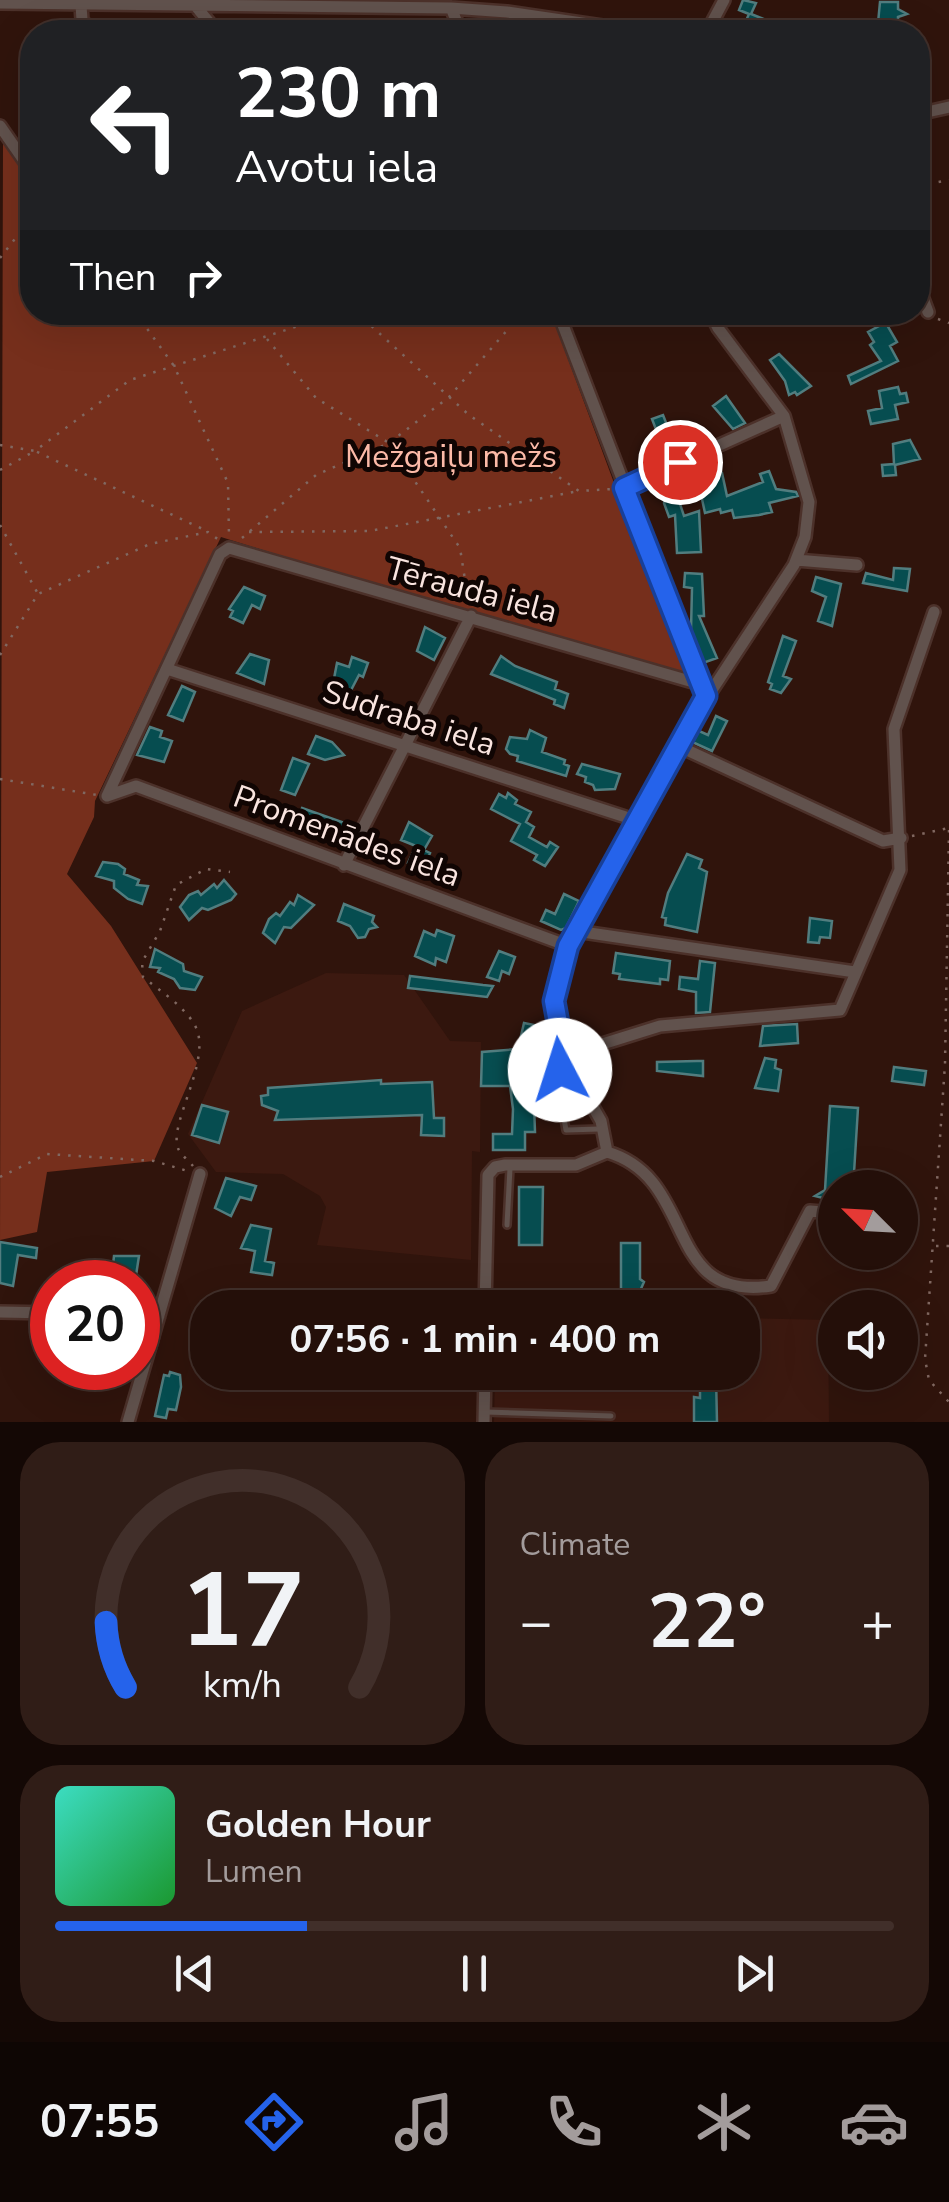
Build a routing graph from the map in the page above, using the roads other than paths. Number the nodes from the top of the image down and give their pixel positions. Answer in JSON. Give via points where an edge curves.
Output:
{"nodes":[{"id":1,"x":47,"y":1,"type":"edge"},
{"id":2,"x":0,"y":2,"type":"edge"},
{"id":3,"x":194,"y":2,"type":"edge"},
{"id":4,"x":387,"y":3,"type":"edge"},
{"id":5,"x":81,"y":4,"type":"junction"},
{"id":6,"x":452,"y":8,"type":"junction"},
{"id":7,"x":82,"y":20,"type":"edge"},
{"id":8,"x":456,"y":20,"type":"edge"},
{"id":9,"x":561,"y":20,"type":"edge"},
{"id":10,"x":0,"y":126,"type":"edge"},
{"id":11,"x":20,"y":155,"type":"edge"},
{"id":12,"x":563,"y":325,"type":"edge"},
{"id":13,"x":716,"y":325,"type":"edge"},
{"id":14,"x":784,"y":416,"type":"junction"},
{"id":15,"x":624,"y":488,"type":"junction"},
{"id":16,"x":796,"y":560,"type":"junction"},
{"id":17,"x":857,"y":565,"type":"dead end"},
{"id":18,"x":934,"y":612,"type":"dead end"},
{"id":19,"x":471,"y":616,"type":"junction"},
{"id":20,"x":166,"y":669,"type":"junction"},
{"id":21,"x":700,"y":684,"type":"junction"},
{"id":22,"x":706,"y":696,"type":"junction"},
{"id":23,"x":676,"y":744,"type":"junction"},
{"id":24,"x":407,"y":747,"type":"junction"},
{"id":25,"x":635,"y":820,"type":"junction"},
{"id":26,"x":901,"y":838,"type":"junction"},
{"id":27,"x":344,"y":865,"type":"junction"},
{"id":28,"x":576,"y":931,"type":"junction"},
{"id":29,"x":568,"y":946,"type":"junction"},
{"id":30,"x":856,"y":972,"type":"junction"},
{"id":31,"x":564,"y":1056,"type":"junction"},
{"id":32,"x":602,"y":1129,"type":"junction"},
{"id":33,"x":607,"y":1152,"type":"junction"},
{"id":34,"x":510,"y":1165,"type":"junction"},
{"id":35,"x":200,"y":1174,"type":"road end"},
{"id":36,"x":818,"y":1212,"type":"edge"},
{"id":37,"x":507,"y":1225,"type":"dead end"},
{"id":38,"x":485,"y":1290,"type":"edge"},
{"id":39,"x":0,"y":1312,"type":"edge"},
{"id":40,"x":30,"y":1313,"type":"edge"},
{"id":41,"x":160,"y":1313,"type":"edge"},
{"id":42,"x":137,"y":1390,"type":"edge"},
{"id":43,"x":484,"y":1390,"type":"edge"},
{"id":44,"x":612,"y":1416,"type":"dead end"},
{"id":45,"x":484,"y":1417,"type":"edge"},
{"id":46,"x":128,"y":1422,"type":"edge"}],
"edges":[{"from":1,"to":2,"type":"street"},
{"from":1,"to":5,"type":"street"},
{"from":3,"to":4,"type":"street"},
{"from":3,"to":5,"type":"street"},
{"from":4,"to":6,"type":"street"},
{"from":5,"to":7,"type":"street"},
{"from":6,"to":8,"type":"street"},
{"from":6,"to":9,"type":"street"},
{"from":10,"to":11,"type":"street"},
{"from":12,"to":15,"type":"street"},
{"from":13,"to":14,"type":"street"},
{"from":14,"to":15,"type":"street"},
{"from":14,"to":16,"type":"street","via":[[809,502]]},
{"from":15,"to":21,"type":"street"},
{"from":16,"to":17,"type":"street"},
{"from":16,"to":22,"type":"street"},
{"from":18,"to":26,"type":"street","via":[[894,729]]},
{"from":19,"to":20,"type":"street","name":"Tērauda iela","via":[[229,548],[220,554]]},
{"from":19,"to":21,"type":"street","name":"Tērauda iela"},
{"from":19,"to":24,"type":"street"},
{"from":20,"to":24,"type":"street","name":"Sudraba iela"},
{"from":20,"to":27,"type":"street","name":"Promenādes iela","via":[[107,796],[136,786]]},
{"from":21,"to":22,"type":"street"},
{"from":22,"to":23,"type":"street"},
{"from":23,"to":25,"type":"street"},
{"from":23,"to":26,"type":"street","via":[[883,841]]},
{"from":24,"to":25,"type":"street","name":"Sudraba iela"},
{"from":24,"to":27,"type":"street"},
{"from":25,"to":28,"type":"street"},
{"from":26,"to":30,"type":"street","via":[[900,870]]},
{"from":27,"to":29,"type":"street","name":"Promenādes iela"},
{"from":28,"to":29,"type":"street"},
{"from":28,"to":30,"type":"street"},
{"from":29,"to":31,"type":"street","via":[[554,1001]]},
{"from":30,"to":31,"type":"street","via":[[840,1010],[660,1026]]},
{"from":31,"to":32,"type":"street"},
{"from":31,"to":32,"type":"lane","via":[[558,1080],[566,1130]]},
{"from":32,"to":33,"type":"street"},
{"from":33,"to":34,"type":"street","via":[[576,1165]]},
{"from":33,"to":36,"type":"street","via":[[652,1177],[704,1273],[742,1290],[771,1286],[810,1211]]},
{"from":34,"to":37,"type":"lane"},
{"from":34,"to":38,"type":"street","via":[[488,1176]]},
{"from":35,"to":41,"type":"street"},
{"from":39,"to":40,"type":"street"},
{"from":42,"to":46,"type":"street"},
{"from":43,"to":45,"type":"street"},
{"from":44,"to":45,"type":"lane"}]}
